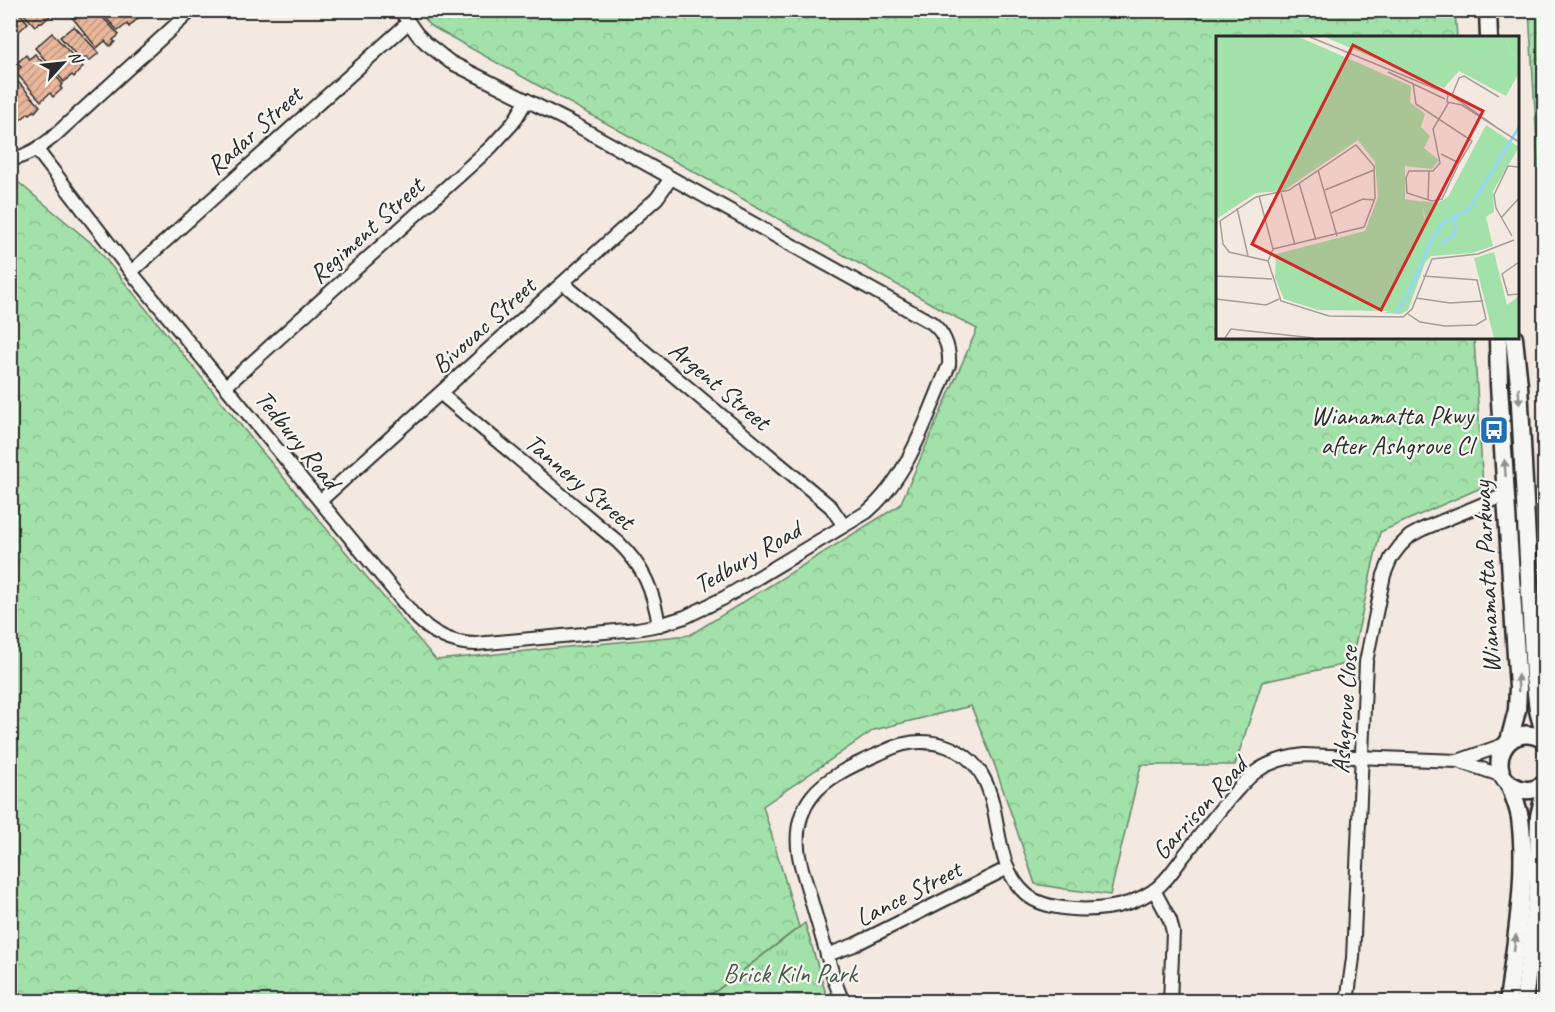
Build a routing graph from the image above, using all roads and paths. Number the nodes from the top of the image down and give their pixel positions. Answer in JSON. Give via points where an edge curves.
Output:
{"nodes":[{"id":1,"x":192,"y":10,"type":"edge"},
{"id":2,"x":400,"y":10,"type":"edge"},
{"id":3,"x":1488,"y":10,"type":"edge"},
{"id":4,"x":408,"y":23,"type":"junction"},
{"id":5,"x":1489,"y":36,"type":"edge"},
{"id":6,"x":527,"y":99,"type":"junction"},
{"id":7,"x":37,"y":150,"type":"junction"},
{"id":8,"x":10,"y":160,"type":"edge"},
{"id":9,"x":671,"y":178,"type":"junction"},
{"id":10,"x":131,"y":272,"type":"junction"},
{"id":11,"x":564,"y":284,"type":"junction"},
{"id":12,"x":1498,"y":339,"type":"edge"},
{"id":13,"x":1514,"y":339,"type":"edge"},
{"id":14,"x":226,"y":386,"type":"junction"},
{"id":15,"x":441,"y":394,"type":"junction"},
{"id":16,"x":1507,"y":494,"type":"junction"},
{"id":17,"x":320,"y":501,"type":"junction"},
{"id":18,"x":844,"y":526,"type":"junction"},
{"id":19,"x":659,"y":625,"type":"junction"},
{"id":20,"x":1545,"y":733,"type":"edge"},
{"id":21,"x":1545,"y":740,"type":"edge"},
{"id":22,"x":1507,"y":742,"type":"junction"},
{"id":23,"x":1362,"y":757,"type":"junction"},
{"id":24,"x":1458,"y":761,"type":"junction"},
{"id":25,"x":1506,"y":780,"type":"junction"},
{"id":26,"x":1545,"y":784,"type":"edge"},
{"id":27,"x":1545,"y":795,"type":"edge"},
{"id":28,"x":1008,"y":868,"type":"junction"},
{"id":29,"x":1154,"y":890,"type":"junction"},
{"id":30,"x":827,"y":955,"type":"junction"},
{"id":31,"x":843,"y":1002,"type":"edge"},
{"id":32,"x":1170,"y":1002,"type":"edge"},
{"id":33,"x":1347,"y":1002,"type":"edge"},
{"id":34,"x":1508,"y":1002,"type":"edge"},
{"id":35,"x":1524,"y":1002,"type":"edge"}],
"edges":[{"from":1,"to":7,"type":"street"},
{"from":2,"to":4,"type":"street","name":"Tedbury Road"},
{"from":3,"to":5,"type":"street"},
{"from":4,"to":6,"type":"street","name":"Tedbury Road","via":[[450,62]]},
{"from":4,"to":10,"type":"street","name":"Radar Street"},
{"from":6,"to":9,"type":"street","name":"Tedbury Road"},
{"from":6,"to":14,"type":"street","name":"Regiment Street","via":[[513,123],[491,147]]},
{"from":7,"to":8,"type":"street"},
{"from":7,"to":10,"type":"street","name":"Tedbury Road"},
{"from":9,"to":11,"type":"street","name":"Bivouac Street","via":[[657,198]]},
{"from":9,"to":18,"type":"street","name":"Tedbury Road","via":[[932,323],[947,342],[949,365],[904,468],[878,502]]},
{"from":10,"to":14,"type":"street","name":"Tedbury Road"},
{"from":11,"to":15,"type":"street","name":"Bivouac Street"},
{"from":11,"to":18,"type":"street","name":"Argent Street","via":[[831,507]]},
{"from":16,"to":12,"type":"street","name":"Wianamatta Parkway","one_way":true},
{"from":13,"to":20,"type":"street","name":"Wianamatta Parkway","one_way":true,"via":[[1534,676]]},
{"from":14,"to":17,"type":"street","name":"Tedbury Road"},
{"from":15,"to":17,"type":"street","name":"Bivouac Street"},
{"from":15,"to":19,"type":"street","name":"Tannery Street","via":[[629,553],[650,586]]},
{"from":22,"to":16,"type":"street","name":"Wianamatta Parkway","one_way":true,"via":[[1517,710],[1518,688]]},
{"from":16,"to":23,"type":"street","name":"Ashgrove Close","via":[[1410,536],[1391,558],[1366,662]]},
{"from":17,"to":19,"type":"street","name":"Tedbury Road","via":[[413,614],[427,628],[452,640],[476,644]]},
{"from":18,"to":19,"type":"street","name":"Tedbury Road","via":[[704,609]]},
{"from":21,"to":22,"type":"street","via":[[1530,734]]},
{"from":22,"to":24,"type":"street","name":"Garrison Road"},
{"from":22,"to":25,"type":"street","name":"Wianamatta Parkway","via":[[1500,755]]},
{"from":23,"to":24,"type":"street","name":"Garrison Road"},
{"from":23,"to":29,"type":"street","name":"Garrison Road","via":[[1304,755],[1284,758],[1258,770]]},
{"from":23,"to":33,"type":"street","name":"Ashgrove Close","via":[[1353,958]]},
{"from":24,"to":25,"type":"street","name":"Garrison Road"},
{"from":25,"to":26,"type":"street","via":[[1527,790]]},
{"from":34,"to":25,"type":"street","one_way":true,"via":[[1522,866],[1520,817]]},
{"from":27,"to":35,"type":"street","via":[[1539,816],[1537,897]]},
{"from":28,"to":29,"type":"street","name":"Garrison Road","via":[[1027,895],[1052,906],[1098,909],[1132,901]]},
{"from":28,"to":30,"type":"street","name":"Lance Street"},
{"from":28,"to":30,"type":"street","name":"Garrison Road","via":[[991,795],[981,772],[951,748],[928,742],[894,747],[828,781],[812,796],[801,817],[796,840],[798,854]]},
{"from":29,"to":32,"type":"street","name":"Garrison Road","via":[[1173,932]]},
{"from":30,"to":31,"type":"street","name":"Garrison Road"}]}
